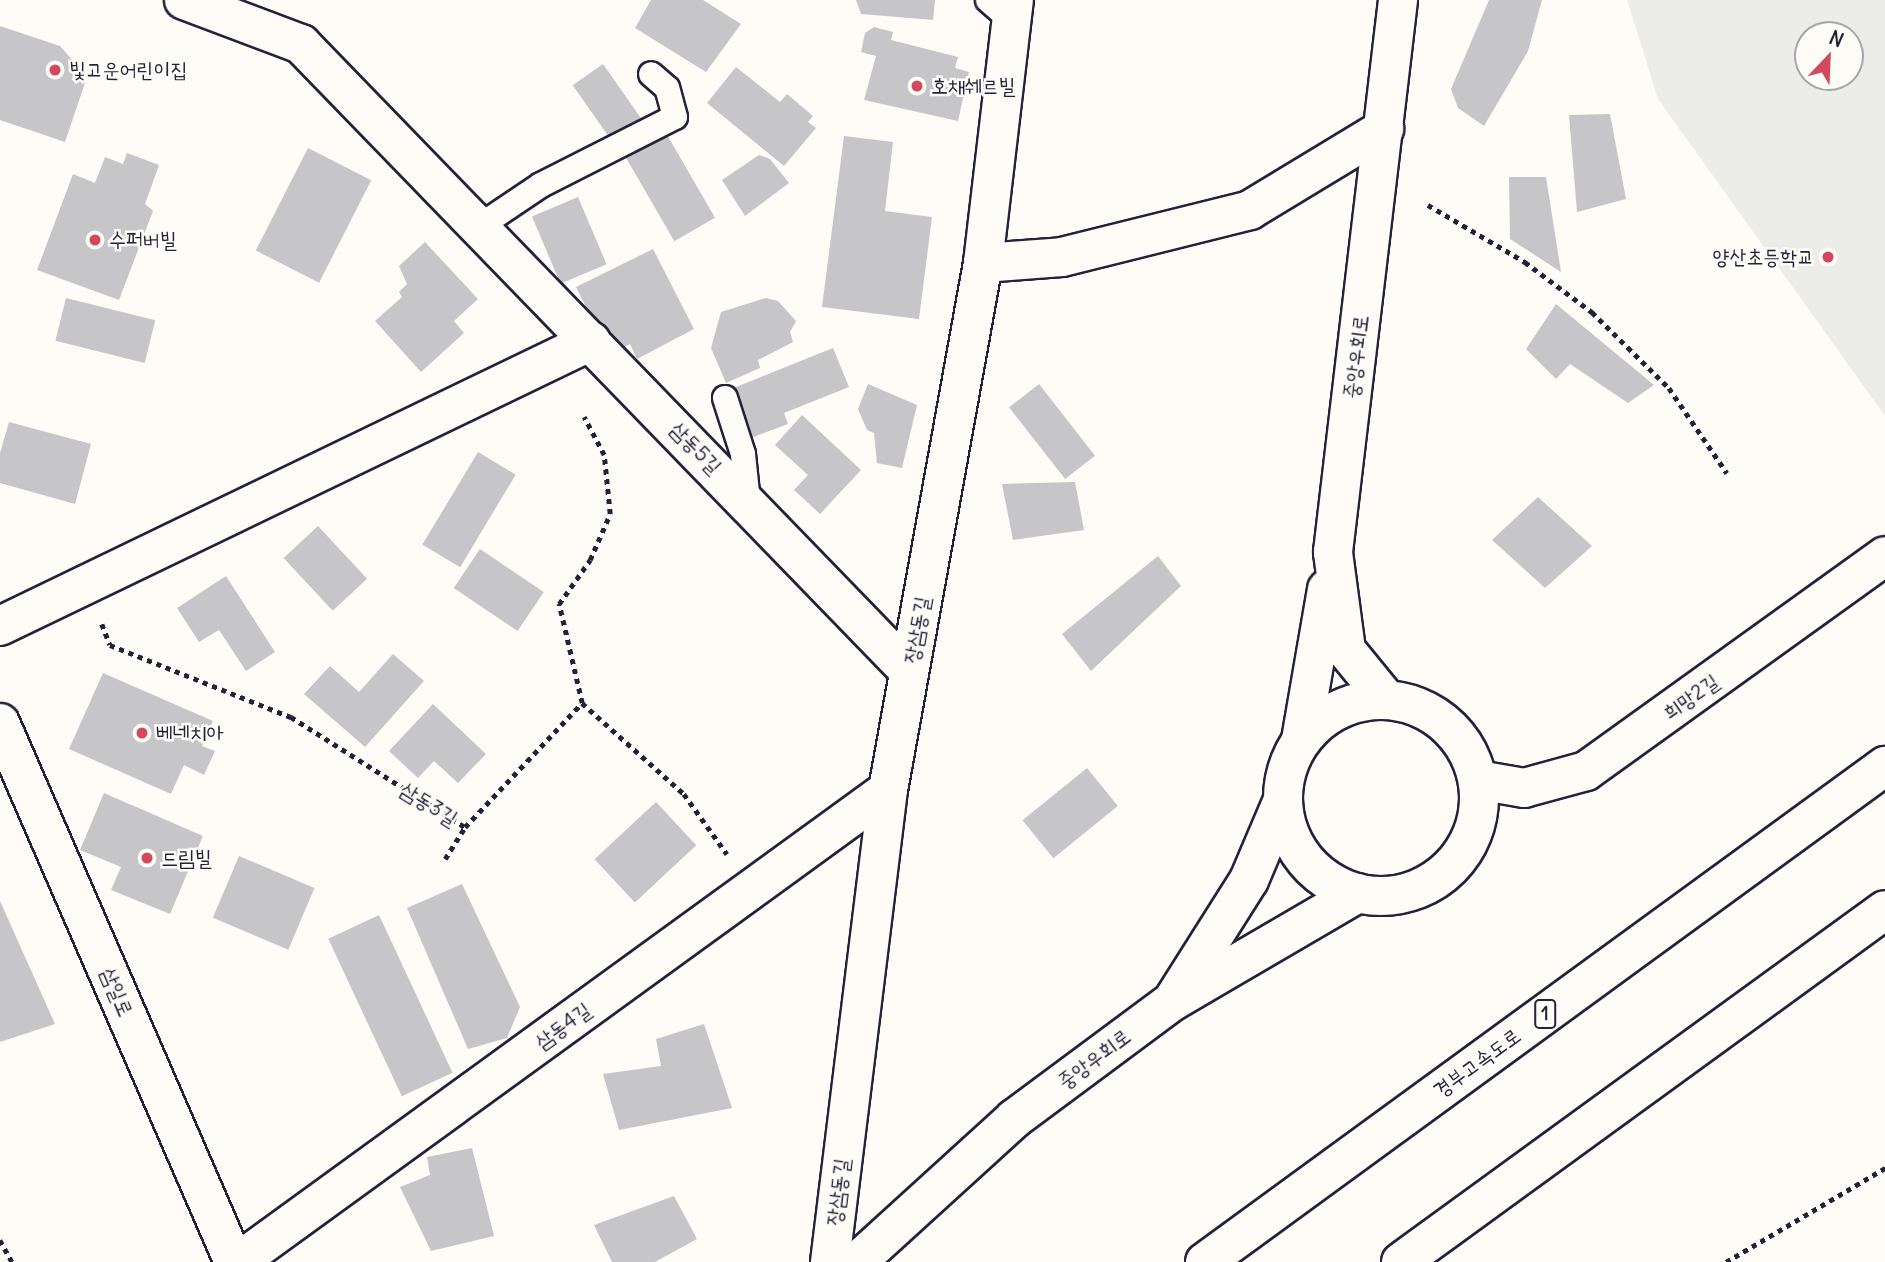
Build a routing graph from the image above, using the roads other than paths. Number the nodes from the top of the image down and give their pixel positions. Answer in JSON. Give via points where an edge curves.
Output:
{"nodes":[{"id":1,"x":184,"y":0,"type":"edge"},
{"id":2,"x":1398,"y":0,"type":"edge"},
{"id":3,"x":1005,"y":7,"type":"edge"},
{"id":4,"x":651,"y":74,"type":"dead end"},
{"id":5,"x":1384,"y":129,"type":"junction"},
{"id":6,"x":480,"y":226,"type":"junction"},
{"id":7,"x":983,"y":263,"type":"junction"},
{"id":8,"x":591,"y":341,"type":"junction"},
{"id":9,"x":724,"y":398,"type":"dead end"},
{"id":10,"x":748,"y":502,"type":"junction"},
{"id":11,"x":1333,"y":552,"type":"junction"},
{"id":12,"x":1885,"y":556,"type":"edge"},
{"id":13,"x":0,"y":626,"type":"edge"},
{"id":14,"x":909,"y":671,"type":"junction"},
{"id":15,"x":1386,"y":699,"type":"junction"},
{"id":16,"x":0,"y":723,"type":"edge"},
{"id":17,"x":1301,"y":740,"type":"junction"},
{"id":18,"x":1885,"y":766,"type":"edge"},
{"id":19,"x":1478,"y":780,"type":"junction"},
{"id":20,"x":888,"y":790,"type":"junction"},
{"id":21,"x":1283,"y":800,"type":"junction"},
{"id":22,"x":1358,"y":893,"type":"junction"},
{"id":23,"x":1885,"y":910,"type":"edge"},
{"id":24,"x":1173,"y":1000,"type":"junction"},
{"id":25,"x":236,"y":1262,"type":"edge"},
{"id":26,"x":830,"y":1262,"type":"edge"},
{"id":27,"x":856,"y":1262,"type":"edge"},
{"id":28,"x":1205,"y":1262,"type":"edge"},
{"id":29,"x":1402,"y":1262,"type":"edge"}],
"edges":[{"from":1,"to":6,"type":"main road","name":"삼동5길","via":[[301,44]]},
{"from":2,"to":5,"type":"main road","name":"중앙우회로"},
{"from":3,"to":7,"type":"main road","name":"장삼동길"},
{"from":4,"to":6,"type":"lane","via":[[667,88],[675,117],[541,186]]},
{"from":5,"to":7,"type":"main road","via":[[1250,210],[1062,257]]},
{"from":5,"to":11,"type":"main road","name":"중앙우회로"},
{"from":6,"to":8,"type":"main road","name":"삼동5길"},
{"from":7,"to":14,"type":"main road","name":"장삼동길"},
{"from":8,"to":10,"type":"main road","name":"삼동5길"},
{"from":8,"to":13,"type":"main road"},
{"from":9,"to":10,"type":"lane","via":[[743,454]]},
{"from":10,"to":14,"type":"main road","name":"삼동5길"},
{"from":11,"to":15,"type":"main road","name":"중앙우회로","via":[[1346,650]]},
{"from":11,"to":17,"type":"main road"},
{"from":12,"to":19,"type":"main road","name":"희망2길","via":[[1586,771],[1524,788]]},
{"from":14,"to":20,"type":"main road","name":"장삼동길"},
{"from":15,"to":17,"type":"main road","via":[[1353,704],[1324,717]]},
{"from":15,"to":19,"type":"main road","via":[[1418,706],[1446,723],[1466,749]]},
{"from":16,"to":25,"type":"main road","name":"삼일로"},
{"from":17,"to":21,"type":"main road","via":[[1287,769]]},
{"from":18,"to":28,"type":"main road","name":"경부고속도로","number":"1"},
{"from":19,"to":22,"type":"main road","via":[[1479,812],[1469,843],[1449,869],[1422,887],[1391,895]]},
{"from":20,"to":25,"type":"main road","name":"삼동4길"},
{"from":20,"to":26,"type":"main road","name":"장삼동길"},
{"from":21,"to":22,"type":"main road","via":[[1288,831],[1304,858],[1329,880]]},
{"from":21,"to":24,"type":"main road","via":[[1249,880]]},
{"from":22,"to":24,"type":"main road","name":"중앙우회로"},
{"from":23,"to":29,"type":"main road"},
{"from":24,"to":27,"type":"main road","name":"중앙우회로","via":[[1014,1119]]}]}
